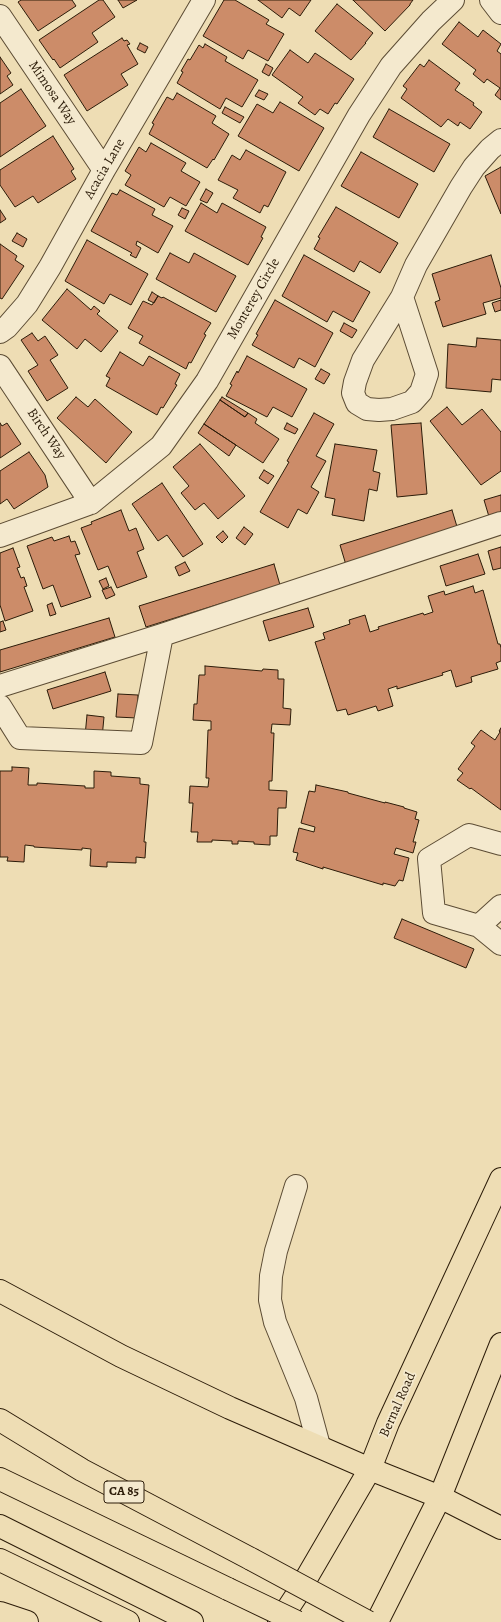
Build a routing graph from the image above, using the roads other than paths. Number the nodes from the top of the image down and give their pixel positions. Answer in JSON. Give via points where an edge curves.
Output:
{"nodes":[{"id":1,"x":204,"y":0,"type":"edge"},
{"id":2,"x":453,"y":0,"type":"edge"},
{"id":3,"x":491,"y":0,"type":"edge"},
{"id":4,"x":501,"y":13,"type":"edge"},
{"id":5,"x":0,"y":16,"type":"edge"},
{"id":6,"x":501,"y":140,"type":"edge"},
{"id":7,"x":104,"y":170,"type":"junction"},
{"id":8,"x":402,"y":297,"type":"junction"},
{"id":9,"x":0,"y":332,"type":"edge"},
{"id":10,"x":0,"y":366,"type":"edge"},
{"id":11,"x":91,"y":503,"type":"junction"},
{"id":12,"x":501,"y":523,"type":"edge"},
{"id":13,"x":0,"y":536,"type":"edge"},
{"id":14,"x":162,"y":635,"type":"junction"},
{"id":15,"x":0,"y":686,"type":"edge"},
{"id":16,"x":0,"y":706,"type":"edge"},
{"id":17,"x":501,"y":844,"type":"edge"},
{"id":18,"x":501,"y":906,"type":"edge"},
{"id":19,"x":479,"y":926,"type":"junction"},
{"id":20,"x":501,"y":944,"type":"edge"},
{"id":21,"x":501,"y":1179,"type":"edge"},
{"id":22,"x":296,"y":1186,"type":"dead end"},
{"id":23,"x":0,"y":1291,"type":"edge"},
{"id":24,"x":501,"y":1344,"type":"edge"},
{"id":25,"x":0,"y":1420,"type":"edge"},
{"id":26,"x":319,"y":1446,"type":"junction"},
{"id":27,"x":370,"y":1469,"type":"junction"},
{"id":28,"x":0,"y":1479,"type":"edge"},
{"id":29,"x":440,"y":1498,"type":"junction"},
{"id":30,"x":0,"y":1526,"type":"edge"},
{"id":31,"x":501,"y":1528,"type":"edge"},
{"id":32,"x":0,"y":1560,"type":"edge"},
{"id":33,"x":0,"y":1613,"type":"edge"},
{"id":34,"x":27,"y":1622,"type":"edge"},
{"id":35,"x":128,"y":1622,"type":"edge"},
{"id":36,"x":192,"y":1622,"type":"edge"},
{"id":37,"x":279,"y":1622,"type":"edge"},
{"id":38,"x":297,"y":1622,"type":"edge"},
{"id":39,"x":368,"y":1622,"type":"edge"},
{"id":40,"x":378,"y":1622,"type":"edge"}],
"edges":[{"from":1,"to":7,"type":"street","name":"Acacia Lane"},
{"from":2,"to":11,"type":"street","name":"Monterey Circle","via":[[391,66],[359,116],[207,381],[161,446]]},
{"from":3,"to":4,"type":"street"},
{"from":5,"to":7,"type":"street","name":"Mimosa Way"},
{"from":6,"to":8,"type":"street","via":[[484,155],[461,187],[416,265]]},
{"from":7,"to":9,"type":"street","name":"Acacia Lane","via":[[27,304]]},
{"from":8,"to":8,"type":"street","via":[[363,360],[355,382],[353,393],[357,403],[367,408],[392,409],[412,402],[421,392],[427,374]]},
{"from":10,"to":11,"type":"street","name":"Birch Way"},
{"from":11,"to":13,"type":"street","name":"Monterey Circle"},
{"from":12,"to":14,"type":"street"},
{"from":14,"to":15,"type":"street"},
{"from":14,"to":16,"type":"street","via":[[141,743],[20,738]]},
{"from":17,"to":19,"type":"street","via":[[469,835],[429,859],[434,913]]},
{"from":18,"to":19,"type":"street"},
{"from":19,"to":20,"type":"street"},
{"from":21,"to":27,"type":"main road","name":"Bernal Road","via":[[388,1423]]},
{"from":22,"to":26,"type":"street","via":[[276,1251],[270,1300],[275,1322],[306,1398]]},
{"from":23,"to":26,"type":"main road","via":[[121,1356],[230,1408]]},
{"from":24,"to":29,"type":"main road"},
{"from":25,"to":39,"type":"main road","number":"CA 85","bridge":true,"via":[[82,1470]]},
{"from":26,"to":27,"type":"main road"},
{"from":27,"to":29,"type":"main road"},
{"from":27,"to":37,"type":"main road","name":"Bernal Road"},
{"from":28,"to":38,"type":"main road","bridge":true},
{"from":29,"to":31,"type":"main road"},
{"from":29,"to":40,"type":"main road"},
{"from":30,"to":36,"type":"main road"},
{"from":32,"to":35,"type":"main road"},
{"from":33,"to":34,"type":"main road"}]}
